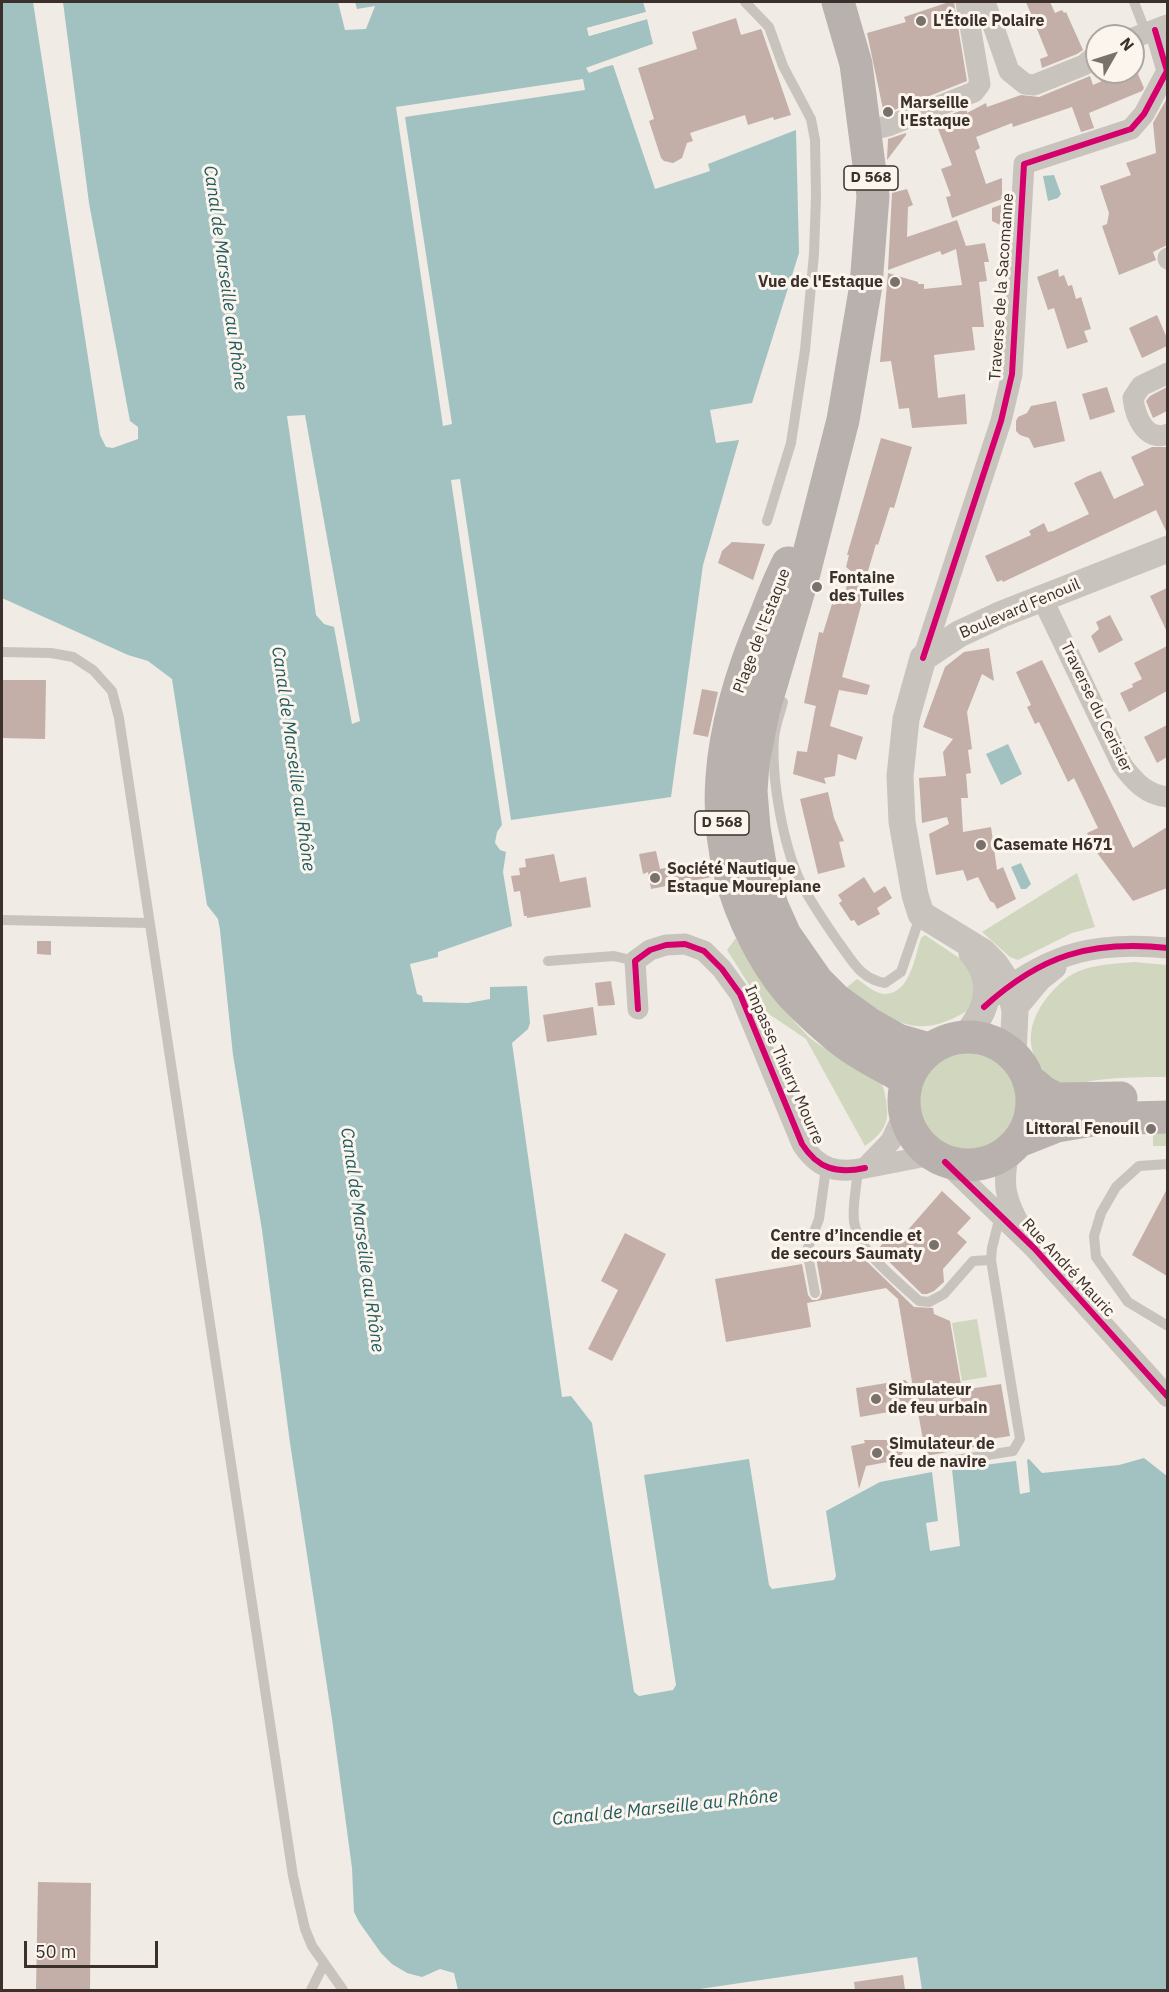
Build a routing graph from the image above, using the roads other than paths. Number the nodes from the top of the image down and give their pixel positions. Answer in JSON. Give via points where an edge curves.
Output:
{"nodes":[{"id":1,"x":745,"y":2,"type":"edge"},
{"id":2,"x":821,"y":2,"type":"edge"},
{"id":3,"x":838,"y":2,"type":"edge"},
{"id":4,"x":966,"y":2,"type":"edge"},
{"id":5,"x":985,"y":2,"type":"edge"},
{"id":6,"x":1134,"y":2,"type":"edge"},
{"id":7,"x":1151,"y":31,"type":"edge"},
{"id":8,"x":1085,"y":64,"type":"edge"},
{"id":9,"x":1167,"y":71,"type":"edge"},
{"id":10,"x":1167,"y":75,"type":"edge"},
{"id":11,"x":857,"y":132,"type":"junction"},
{"id":12,"x":1167,"y":373,"type":"edge"},
{"id":13,"x":1167,"y":434,"type":"edge"},
{"id":14,"x":819,"y":510,"type":"junction"},
{"id":15,"x":766,"y":521,"type":"dead end"},
{"id":16,"x":1167,"y":549,"type":"edge"},
{"id":17,"x":1042,"y":598,"type":"junction"},
{"id":18,"x":2,"y":652,"type":"edge"},
{"id":19,"x":923,"y":658,"type":"junction"},
{"id":20,"x":786,"y":691,"type":"dead end"},
{"id":21,"x":1167,"y":797,"type":"edge"},
{"id":22,"x":921,"y":914,"type":"junction"},
{"id":23,"x":2,"y":920,"type":"edge"},
{"id":24,"x":149,"y":923,"type":"junction"},
{"id":25,"x":956,"y":937,"type":"junction"},
{"id":26,"x":1167,"y":948,"type":"edge"},
{"id":27,"x":549,"y":961,"type":"dead end"},
{"id":28,"x":635,"y":961,"type":"junction"},
{"id":29,"x":1012,"y":998,"type":"junction"},
{"id":30,"x":984,"y":1007,"type":"junction"},
{"id":31,"x":638,"y":1009,"type":"dead end"},
{"id":32,"x":966,"y":1037,"type":"junction"},
{"id":33,"x":930,"y":1049,"type":"junction"},
{"id":34,"x":1020,"y":1067,"type":"junction"},
{"id":35,"x":907,"y":1080,"type":"junction"},
{"id":36,"x":1167,"y":1096,"type":"edge"},
{"id":37,"x":904,"y":1113,"type":"junction"},
{"id":38,"x":1167,"y":1117,"type":"edge"},
{"id":39,"x":1014,"y":1146,"type":"junction"},
{"id":40,"x":938,"y":1158,"type":"junction"},
{"id":41,"x":1167,"y":1164,"type":"edge"},
{"id":42,"x":826,"y":1168,"type":"junction"},
{"id":43,"x":862,"y":1168,"type":"junction"},
{"id":44,"x":1000,"y":1215,"type":"junction"},
{"id":45,"x":1034,"y":1248,"type":"junction"},
{"id":46,"x":991,"y":1260,"type":"junction"},
{"id":47,"x":815,"y":1293,"type":"dead end"},
{"id":48,"x":1167,"y":1326,"type":"edge"},
{"id":49,"x":1167,"y":1397,"type":"edge"},
{"id":50,"x":930,"y":1464,"type":"dead end"},
{"id":51,"x":324,"y":1964,"type":"junction"},
{"id":52,"x":311,"y":1990,"type":"edge"},
{"id":53,"x":344,"y":1990,"type":"edge"}],
"edges":[{"from":1,"to":15,"type":"lane","via":[[769,27],[783,66],[811,119],[814,140],[814,243],[805,350],[791,442]]},
{"from":2,"to":11,"type":"main road","name":"Plage de l'Estaque","number":"D 568"},
{"from":3,"to":11,"type":"main road","name":"Plage de l'Estaque","number":"D 568","via":[[856,64]]},
{"from":4,"to":11,"type":"street","via":[[980,84],[974,92],[888,126]]},
{"from":5,"to":8,"type":"street","via":[[1009,71],[1025,84]]},
{"from":6,"to":7,"type":"lane"},
{"from":7,"to":9,"type":"street"},
{"from":9,"to":10,"type":"street"},
{"from":9,"to":19,"type":"street","name":"Traverse de la Sacomanne","via":[[1144,114],[1131,129],[1024,164],[1012,374],[1001,421]]},
{"from":11,"to":14,"type":"main road","name":"Plage de l'Estaque","number":"D 568","via":[[873,196],[866,285],[843,420]]},
{"from":12,"to":13,"type":"street","via":[[1142,386],[1133,398],[1136,416],[1150,434]]},
{"from":14,"to":33,"type":"main road","name":"Plage de l'Estaque","number":"D 568","via":[[763,712],[753,763],[751,791],[760,864],[785,935],[817,981],[868,1023],[898,1040]]},
{"from":14,"to":35,"type":"main road","name":"Plage de l'Estaque","number":"D 568","via":[[777,587],[731,716],[720,789],[729,875],[744,918],[795,999],[850,1046]]},
{"from":16,"to":17,"type":"street","name":"Boulevard Fenouil"},
{"from":17,"to":19,"type":"street","name":"Boulevard Fenouil","via":[[959,634]]},
{"from":17,"to":21,"type":"street","name":"Traverse du Cerisier","via":[[1122,765],[1144,789]]},
{"from":18,"to":24,"type":"lane","via":[[72,657],[93,670],[112,691]]},
{"from":19,"to":22,"type":"street","via":[[906,719],[900,776],[902,822]]},
{"from":20,"to":22,"type":"lane","via":[[774,735],[778,802],[800,880],[820,916],[861,972],[872,981],[885,983],[901,972]]},
{"from":22,"to":25,"type":"street"},
{"from":23,"to":24,"type":"lane"},
{"from":24,"to":51,"type":"lane","via":[[293,1876],[305,1929]]},
{"from":25,"to":29,"type":"street","via":[[983,952]]},
{"from":25,"to":30,"type":"street","via":[[982,970],[987,985]]},
{"from":26,"to":29,"type":"street","via":[[1112,945],[1076,953]]},
{"from":27,"to":28,"type":"lane","via":[[614,956]]},
{"from":28,"to":31,"type":"street"},
{"from":28,"to":42,"type":"street","name":"Impasse Thierry Mourre","via":[[650,950],[685,944],[704,951],[722,969],[740,994],[802,1144]]},
{"from":29,"to":30,"type":"street"},
{"from":29,"to":34,"type":"street"},
{"from":30,"to":32,"type":"street"},
{"from":32,"to":33,"type":"main road","via":[[947,1040]]},
{"from":32,"to":34,"type":"main road","via":[[991,1041]]},
{"from":33,"to":35,"type":"main road"},
{"from":34,"to":36,"type":"main road","via":[[1043,1092],[1057,1099]]},
{"from":34,"to":39,"type":"main road","via":[[1033,1100],[1029,1121]]},
{"from":35,"to":37,"type":"main road"},
{"from":37,"to":40,"type":"main road","via":[[914,1137]]},
{"from":37,"to":43,"type":"street","via":[[891,1141]]},
{"from":38,"to":39,"type":"main road","via":[[1098,1119],[1057,1126]]},
{"from":39,"to":40,"type":"main road","via":[[989,1163],[967,1166]]},
{"from":39,"to":45,"type":"street","name":"Rue André Mauric","via":[[1005,1184],[1009,1206]]},
{"from":40,"to":43,"type":"street"},
{"from":40,"to":44,"type":"street","name":"Rue André Mauric"},
{"from":41,"to":48,"type":"lane","via":[[1139,1166],[1116,1187],[1101,1213],[1094,1236],[1096,1257],[1128,1302]]},
{"from":42,"to":43,"type":"street"},
{"from":42,"to":47,"type":"lane","via":[[819,1219],[807,1250]]},
{"from":43,"to":46,"type":"lane","via":[[854,1220],[858,1236],[867,1251],[919,1301],[929,1302],[944,1294],[973,1261]]},
{"from":44,"to":45,"type":"street","name":"Rue André Mauric"},
{"from":44,"to":46,"type":"lane"},
{"from":45,"to":49,"type":"street","name":"Rue André Mauric"},
{"from":46,"to":50,"type":"lane","via":[[1020,1439],[1013,1451]]},
{"from":51,"to":52,"type":"lane"},
{"from":51,"to":53,"type":"lane"}]}
